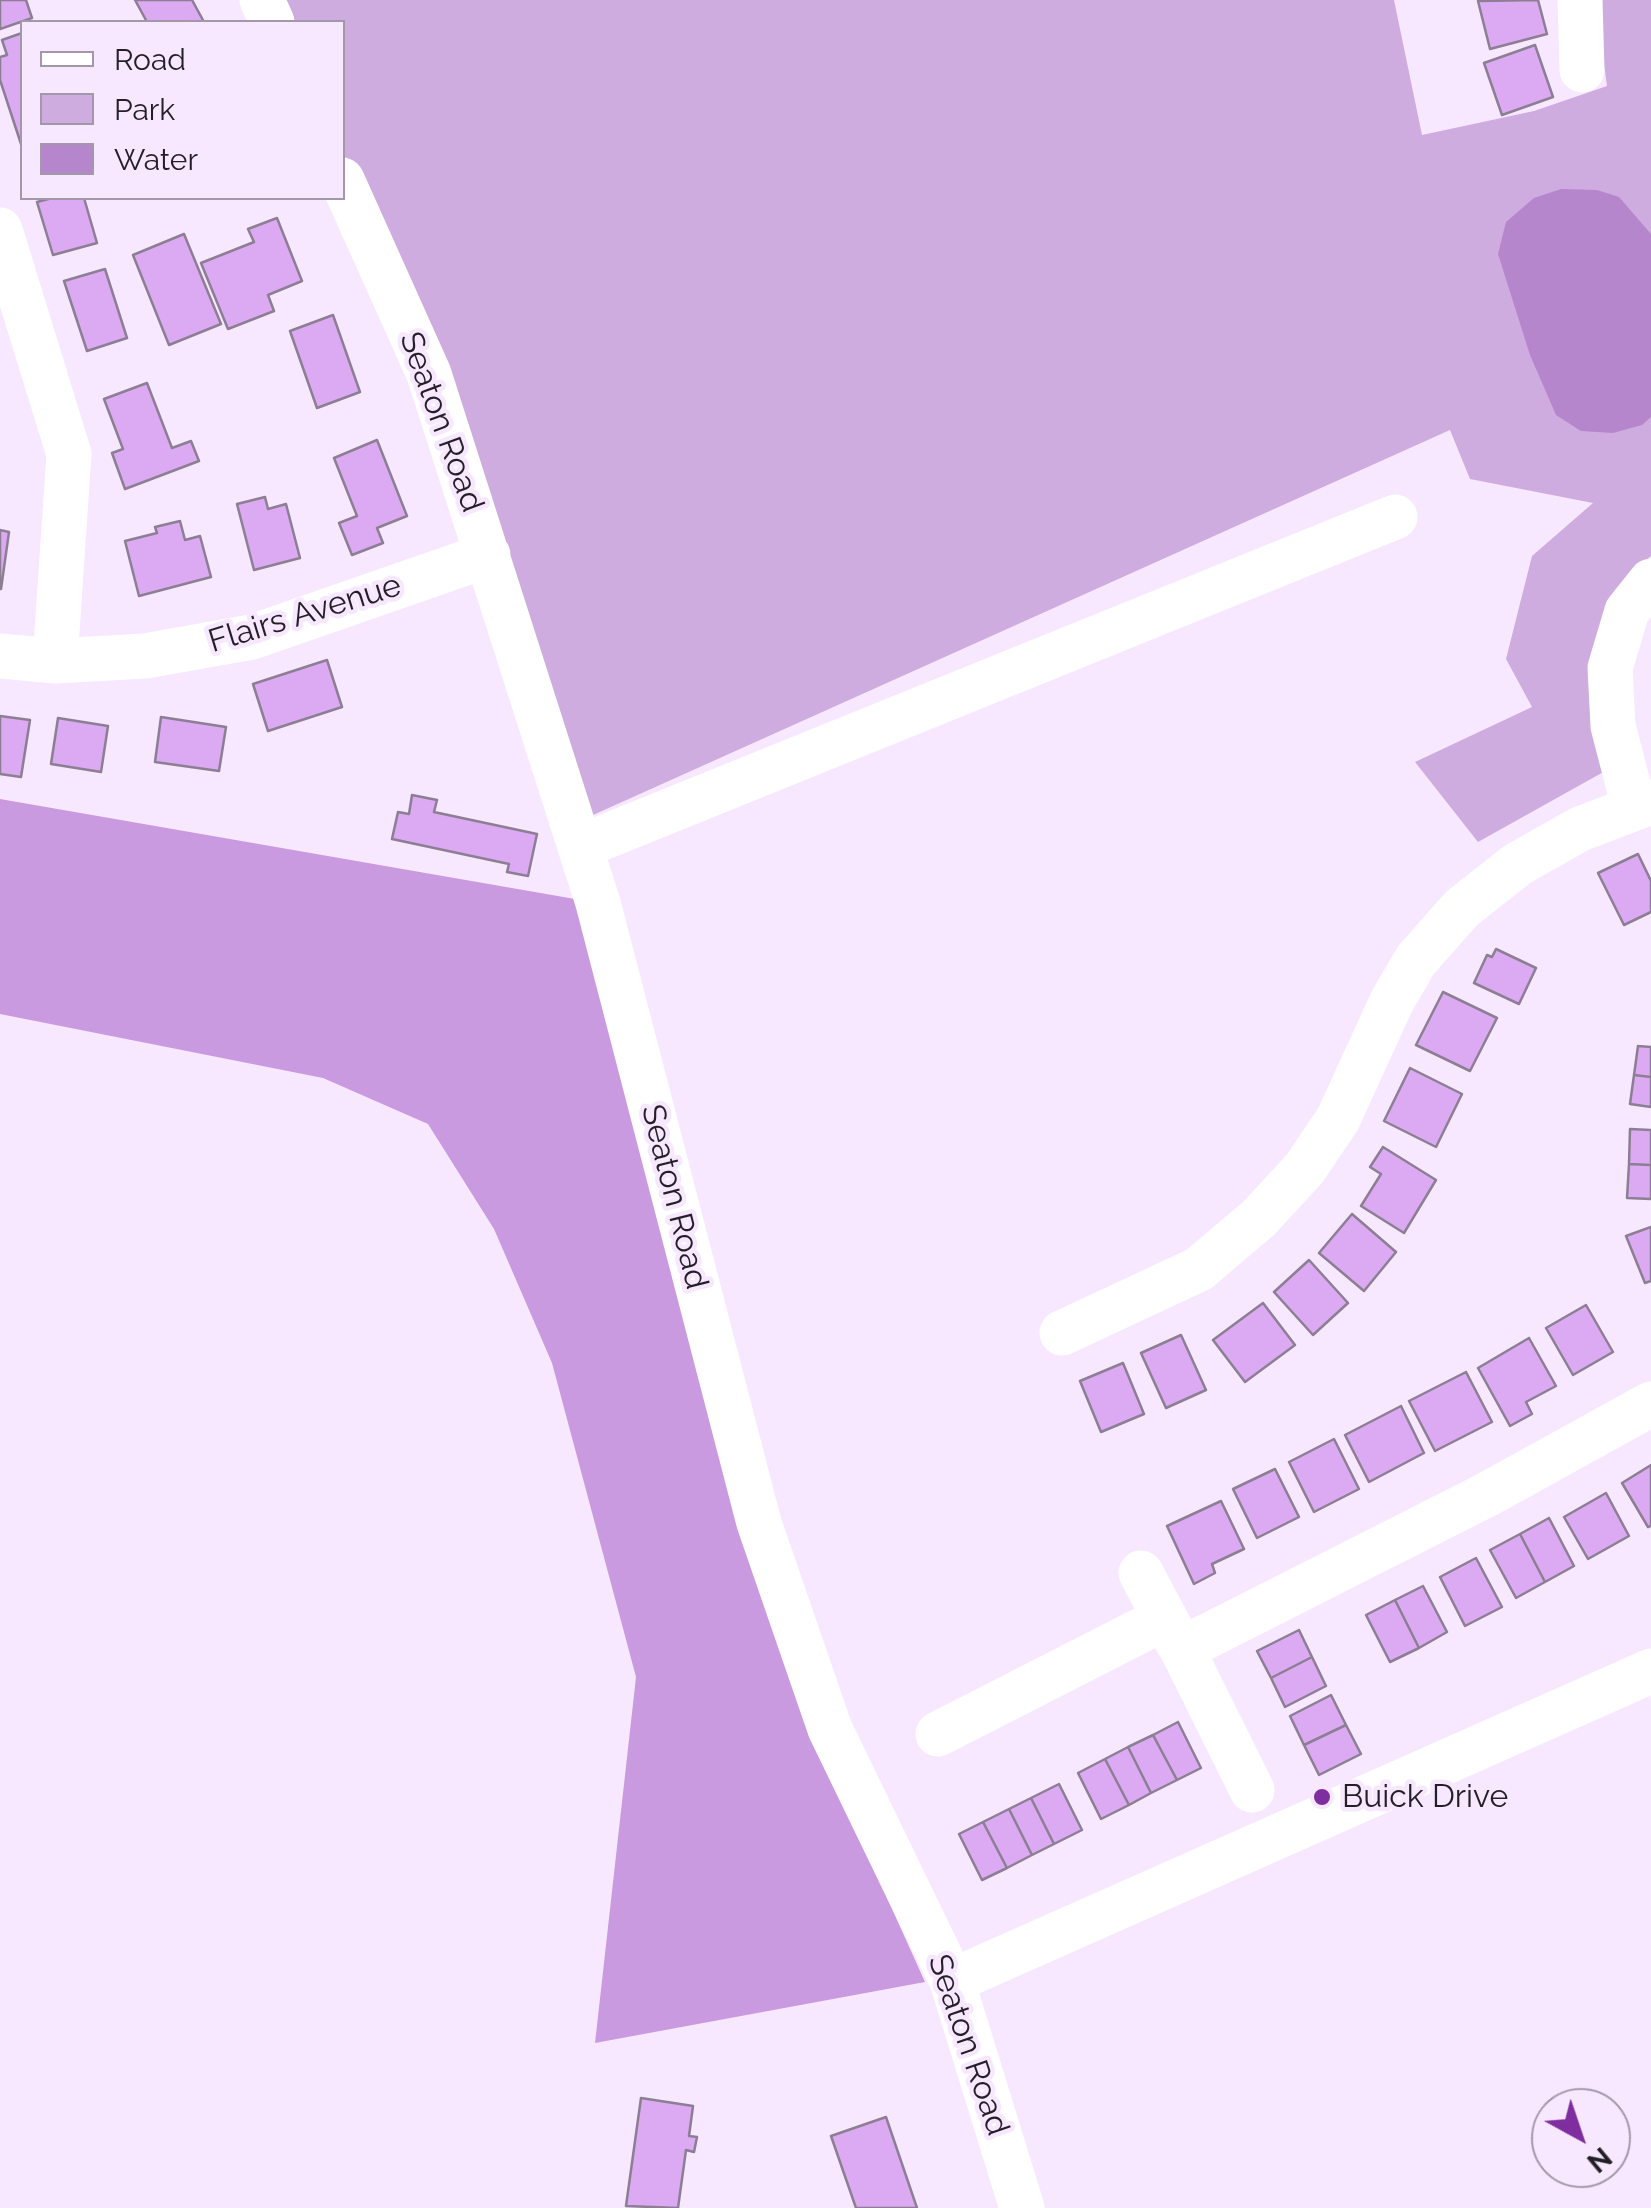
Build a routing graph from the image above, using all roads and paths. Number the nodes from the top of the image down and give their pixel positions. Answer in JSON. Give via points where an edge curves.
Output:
{"nodes":[{"id":1,"x":1580,"y":0,"type":"edge"},
{"id":2,"x":1582,"y":70,"type":"dead end"},
{"id":3,"x":345,"y":187,"type":"edge"},
{"id":4,"x":0,"y":230,"type":"edge"},
{"id":5,"x":1395,"y":516,"type":"dead end"},
{"id":6,"x":488,"y":556,"type":"junction"},
{"id":7,"x":1651,"y":581,"type":"edge"},
{"id":8,"x":0,"y":656,"type":"edge"},
{"id":9,"x":55,"y":661,"type":"junction"},
{"id":10,"x":1642,"y":804,"type":"edge"},
{"id":11,"x":580,"y":847,"type":"junction"},
{"id":12,"x":1062,"y":1332,"type":"dead end"},
{"id":13,"x":1651,"y":1404,"type":"edge"},
{"id":14,"x":1140,"y":1573,"type":"dead end"},
{"id":15,"x":1174,"y":1634,"type":"junction"},
{"id":16,"x":1651,"y":1672,"type":"edge"},
{"id":17,"x":938,"y":1734,"type":"dead end"},
{"id":18,"x":1252,"y":1790,"type":"dead end"},
{"id":19,"x":952,"y":1982,"type":"junction"},
{"id":20,"x":1022,"y":2208,"type":"edge"}],
"edges":[{"from":1,"to":2,"type":"street"},
{"from":3,"to":6,"type":"street","name":"Seaton Road","via":[[429,374]]},
{"from":4,"to":9,"type":"street","via":[[69,454]]},
{"from":5,"to":11,"type":"street"},
{"from":6,"to":9,"type":"street","name":"Flairs Avenue","via":[[252,637],[146,656]]},
{"from":6,"to":11,"type":"street","name":"Seaton Road"},
{"from":7,"to":10,"type":"street","via":[[1627,611],[1610,668],[1613,726]]},
{"from":8,"to":9,"type":"street","name":"Flairs Avenue"},
{"from":10,"to":12,"type":"street","via":[[1518,864],[1462,908],[1416,960],[1338,1119],[1259,1218],[1198,1269]]},
{"from":11,"to":19,"type":"street","name":"Seaton Road","via":[[759,1523],[830,1729]]},
{"from":13,"to":15,"type":"street","via":[[1488,1494]]},
{"from":14,"to":15,"type":"street"},
{"from":15,"to":17,"type":"street"},
{"from":15,"to":18,"type":"street"},
{"from":16,"to":19,"type":"street"},
{"from":19,"to":20,"type":"street","name":"Seaton Road"}]}
